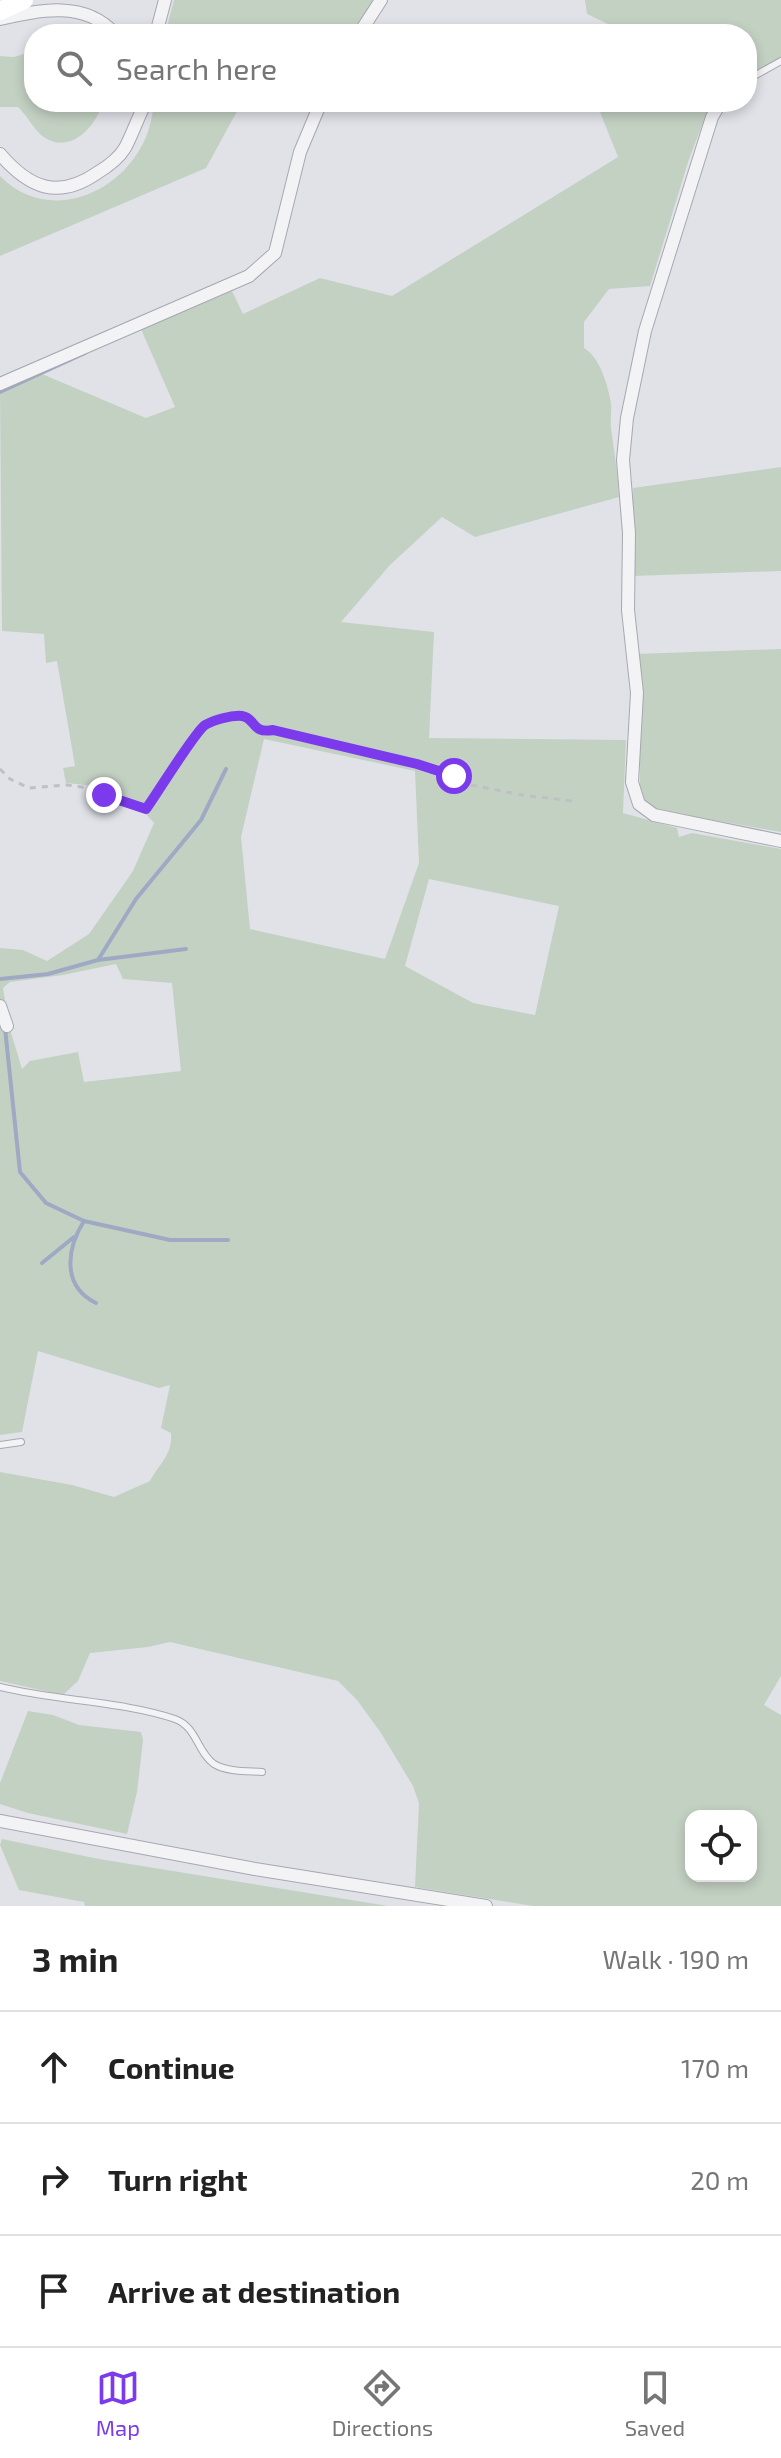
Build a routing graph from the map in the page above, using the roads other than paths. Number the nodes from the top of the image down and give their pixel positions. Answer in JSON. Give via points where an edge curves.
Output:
{"nodes":[{"id":1,"x":24,"y":0,"type":"edge"},
{"id":2,"x":165,"y":0,"type":"edge"},
{"id":3,"x":381,"y":0,"type":"edge"},
{"id":4,"x":0,"y":11,"type":"edge"},
{"id":5,"x":0,"y":19,"type":"edge"},
{"id":6,"x":102,"y":24,"type":"edge"},
{"id":7,"x":159,"y":24,"type":"edge"},
{"id":8,"x":365,"y":24,"type":"edge"},
{"id":9,"x":781,"y":61,"type":"edge"},
{"id":10,"x":757,"y":74,"type":"edge"},
{"id":11,"x":134,"y":112,"type":"edge"},
{"id":12,"x":141,"y":112,"type":"edge"},
{"id":13,"x":317,"y":112,"type":"edge"},
{"id":14,"x":715,"y":112,"type":"edge"},
{"id":15,"x":135,"y":124,"type":"junction"},
{"id":16,"x":0,"y":154,"type":"edge"},
{"id":17,"x":0,"y":384,"type":"edge"},
{"id":18,"x":781,"y":841,"type":"edge"},
{"id":19,"x":0,"y":1006,"type":"edge"},
{"id":20,"x":7,"y":1026,"type":"dead end"},
{"id":21,"x":21,"y":1442,"type":"dead end"},
{"id":22,"x":0,"y":1445,"type":"edge"},
{"id":23,"x":0,"y":1687,"type":"edge"},
{"id":24,"x":262,"y":1772,"type":"dead end"},
{"id":25,"x":0,"y":1821,"type":"edge"},
{"id":26,"x":486,"y":1906,"type":"edge"}],
"edges":[{"from":1,"to":4,"type":"main road"},
{"from":2,"to":7,"type":"street"},
{"from":3,"to":8,"type":"street"},
{"from":5,"to":6,"type":"street","via":[[54,8],[84,11]]},
{"from":9,"to":10,"type":"lane"},
{"from":11,"to":15,"type":"street"},
{"from":12,"to":15,"type":"street"},
{"from":13,"to":17,"type":"street","via":[[300,152],[275,253],[249,276]]},
{"from":14,"to":18,"type":"street","via":[[645,331],[627,418],[623,460],[628,610],[637,693],[632,782],[639,804],[654,815]]},
{"from":15,"to":16,"type":"street","via":[[123,151],[82,183],[53,189],[23,179]]},
{"from":19,"to":20,"type":"street"},
{"from":21,"to":22,"type":"lane"},
{"from":23,"to":24,"type":"lane","via":[[178,1720],[192,1730],[212,1763]]},
{"from":25,"to":26,"type":"street"}]}
